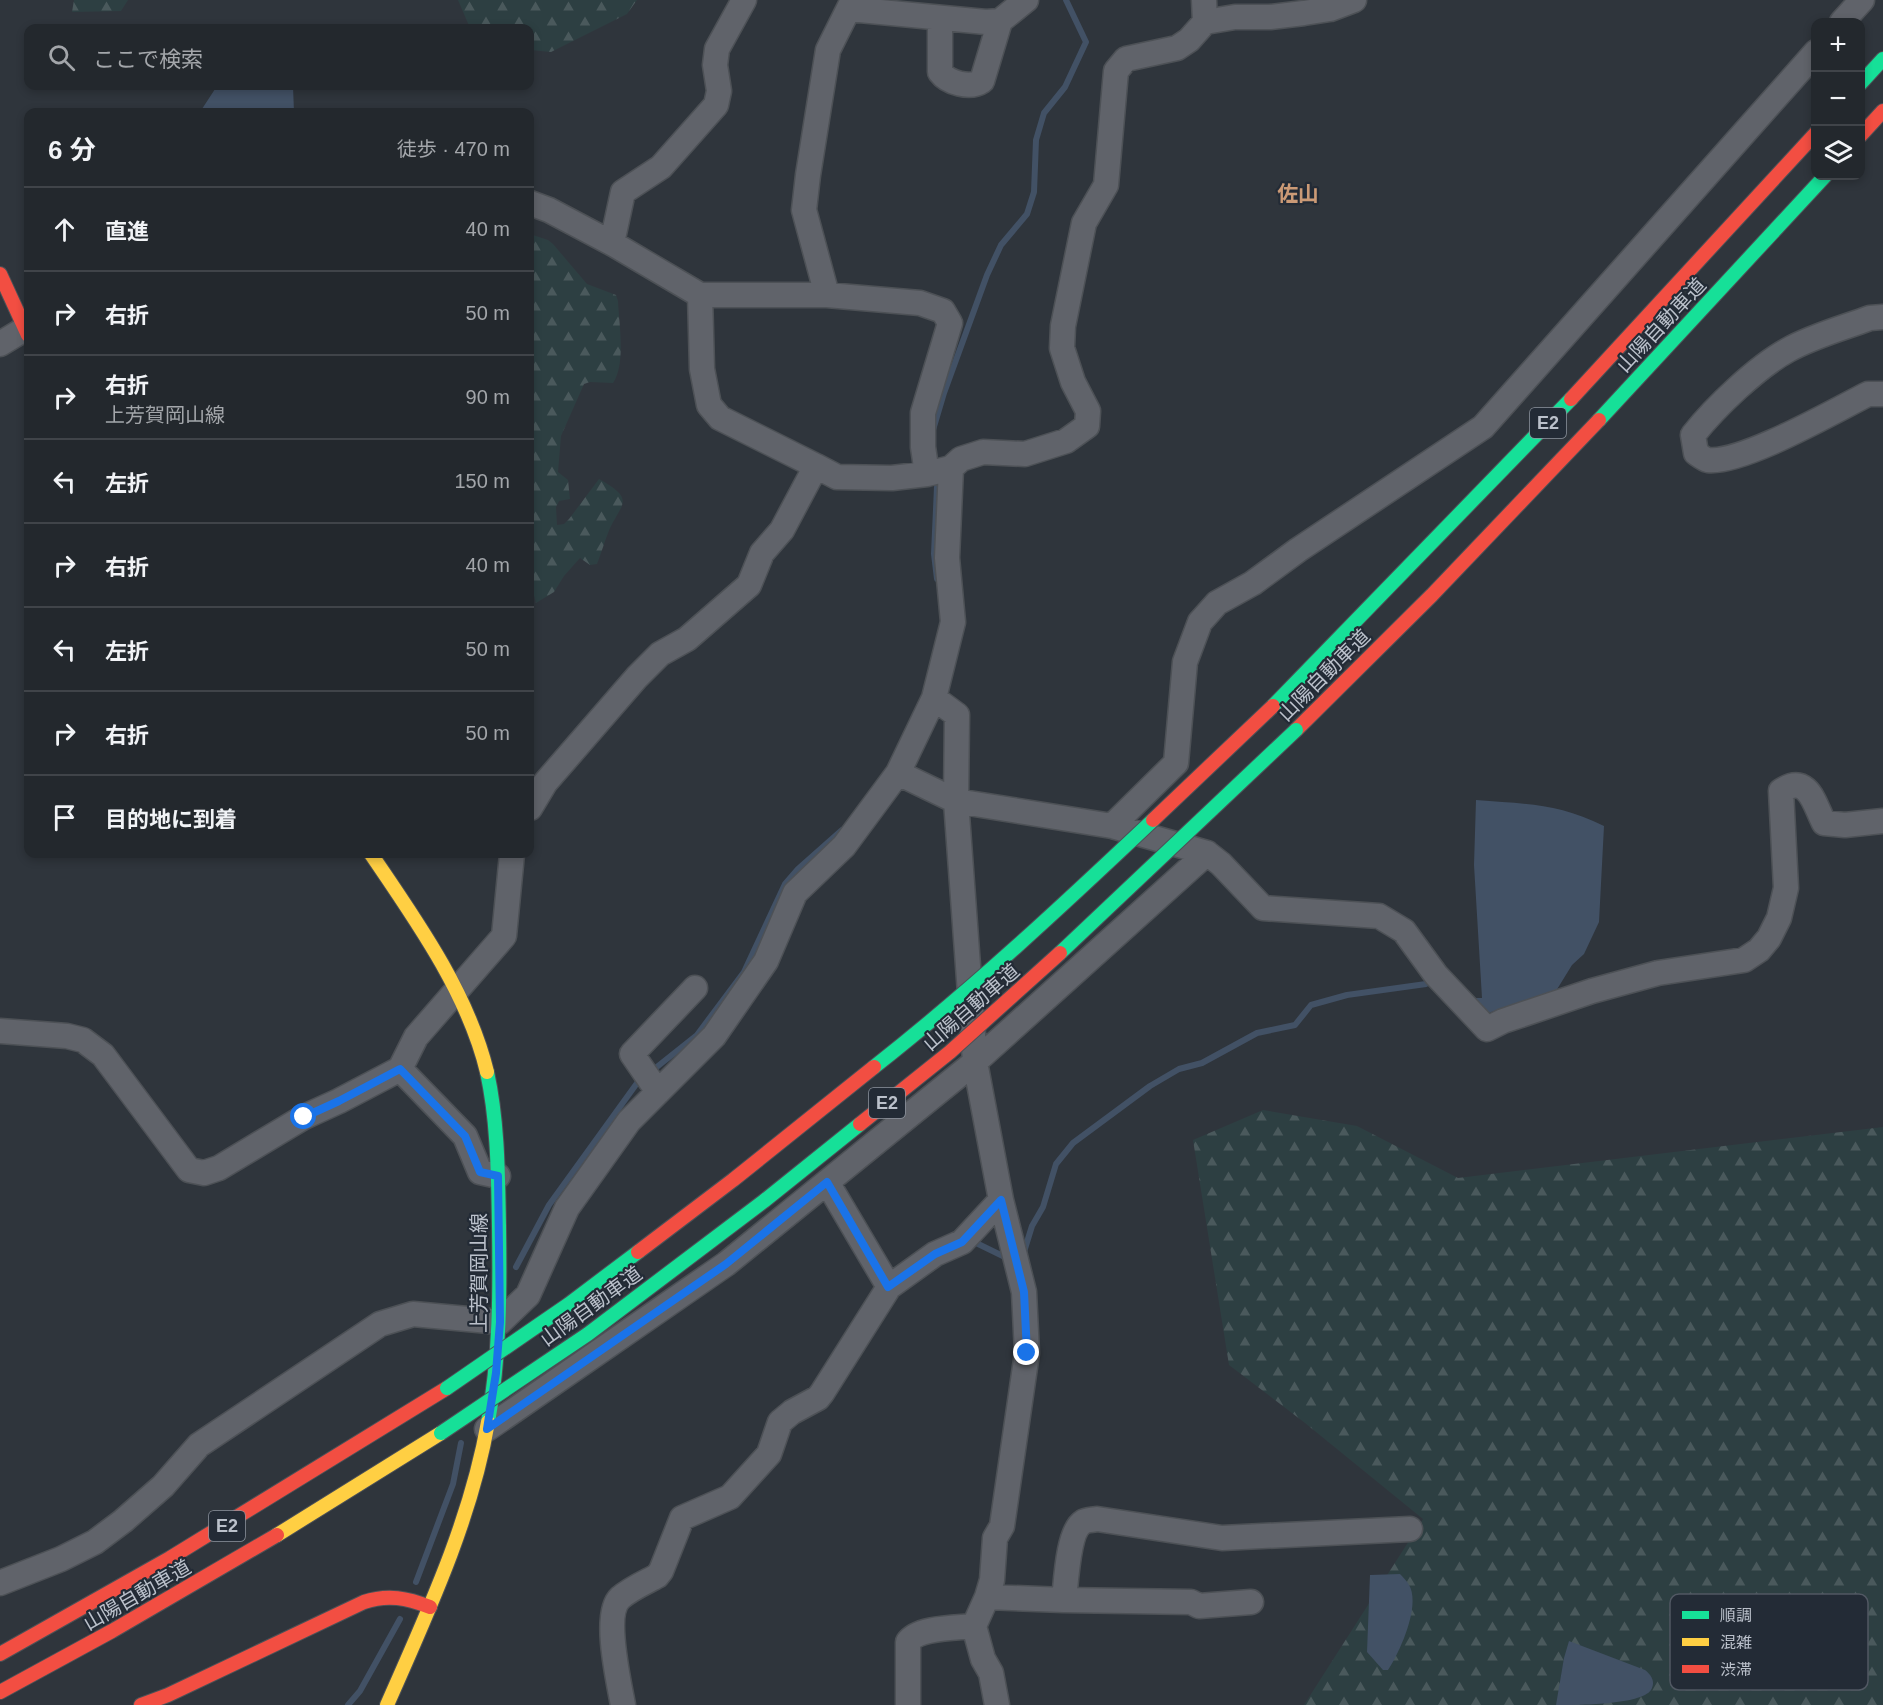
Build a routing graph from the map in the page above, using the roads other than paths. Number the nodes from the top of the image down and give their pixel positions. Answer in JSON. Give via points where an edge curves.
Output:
{"nodes":[{"id":1,"x":744,"y":0,"type":"edge"},
{"id":2,"x":1026,"y":0,"type":"edge"},
{"id":3,"x":1354,"y":0,"type":"edge"},
{"id":4,"x":1862,"y":0,"type":"edge"},
{"id":5,"x":851,"y":4,"type":"edge"},
{"id":6,"x":1204,"y":11,"type":"edge"},
{"id":7,"x":940,"y":18,"type":"junction"},
{"id":8,"x":1846,"y":18,"type":"edge"},
{"id":9,"x":1000,"y":21,"type":"junction"},
{"id":10,"x":1811,"y":57,"type":"edge"},
{"id":11,"x":1883,"y":59,"type":"edge"},
{"id":12,"x":1865,"y":79,"type":"edge"},
{"id":13,"x":1883,"y":111,"type":"edge"},
{"id":14,"x":1865,"y":131,"type":"edge"},
{"id":15,"x":1811,"y":137,"type":"edge"},
{"id":16,"x":1821,"y":180,"type":"edge"},
{"id":17,"x":534,"y":204,"type":"edge"},
{"id":18,"x":612,"y":243,"type":"junction"},
{"id":19,"x":0,"y":274,"type":"edge"},
{"id":20,"x":699,"y":295,"type":"junction"},
{"id":21,"x":827,"y":295,"type":"junction"},
{"id":22,"x":1883,"y":317,"type":"edge"},
{"id":23,"x":24,"y":324,"type":"edge"},
{"id":24,"x":24,"y":332,"type":"edge"},
{"id":25,"x":0,"y":344,"type":"edge"},
{"id":26,"x":1883,"y":394,"type":"edge"},
{"id":27,"x":816,"y":466,"type":"junction"},
{"id":28,"x":951,"y":468,"type":"junction"},
{"id":29,"x":927,"y":474,"type":"junction"},
{"id":30,"x":934,"y":698,"type":"junction"},
{"id":31,"x":898,"y":773,"type":"junction"},
{"id":32,"x":534,"y":801,"type":"edge"},
{"id":33,"x":956,"y":801,"type":"junction"},
{"id":34,"x":1883,"y":821,"type":"edge"},
{"id":35,"x":1112,"y":826,"type":"junction"},
{"id":36,"x":1207,"y":853,"type":"junction"},
{"id":37,"x":374,"y":858,"type":"edge"},
{"id":38,"x":512,"y":858,"type":"edge"},
{"id":39,"x":695,"y":988,"type":"dead end"},
{"id":40,"x":457,"y":992,"type":"junction"},
{"id":41,"x":0,"y":1031,"type":"edge"},
{"id":42,"x":975,"y":1062,"type":"junction"},
{"id":43,"x":400,"y":1069,"type":"junction"},
{"id":44,"x":658,"y":1092,"type":"junction"},
{"id":45,"x":498,"y":1176,"type":"junction"},
{"id":46,"x":827,"y":1182,"type":"junction"},
{"id":47,"x":1001,"y":1200,"type":"junction"},
{"id":48,"x":886,"y":1283,"type":"junction"},
{"id":49,"x":500,"y":1322,"type":"junction"},
{"id":50,"x":487,"y":1429,"type":"junction"},
{"id":51,"x":288,"y":1529,"type":"junction"},
{"id":52,"x":1410,"y":1529,"type":"dead end"},
{"id":53,"x":0,"y":1583,"type":"edge"},
{"id":54,"x":992,"y":1598,"type":"junction"},
{"id":55,"x":1064,"y":1600,"type":"junction"},
{"id":56,"x":1251,"y":1602,"type":"dead end"},
{"id":57,"x":430,"y":1606,"type":"junction"},
{"id":58,"x":85,"y":1608,"type":"junction"},
{"id":59,"x":171,"y":1613,"type":"dead end"},
{"id":60,"x":36,"y":1618,"type":"dead end"},
{"id":61,"x":974,"y":1626,"type":"junction"},
{"id":62,"x":0,"y":1654,"type":"edge"},
{"id":63,"x":991,"y":1673,"type":"junction"},
{"id":64,"x":0,"y":1692,"type":"edge"},
{"id":65,"x":141,"y":1705,"type":"edge"},
{"id":66,"x":387,"y":1705,"type":"edge"},
{"id":67,"x":623,"y":1705,"type":"edge"},
{"id":68,"x":908,"y":1705,"type":"edge"},
{"id":69,"x":997,"y":1705,"type":"edge"}],
"edges":[{"from":1,"to":18,"type":"street","via":[[717,49],[716,105],[661,167],[623,192]]},
{"from":2,"to":9,"type":"street"},
{"from":3,"to":6,"type":"street","via":[[1330,9],[1270,17],[1235,17]]},
{"from":4,"to":8,"type":"street"},
{"from":5,"to":7,"type":"street"},
{"from":5,"to":21,"type":"street","via":[[828,50],[804,210]]},
{"from":6,"to":28,"type":"street","via":[[1189,40],[1177,48],[1126,59],[1116,71],[1106,185],[1084,223],[1063,326],[1062,348],[1088,411],[1087,426],[1066,441],[1025,454],[983,452],[961,459]]},
{"from":7,"to":9,"type":"street"},
{"from":7,"to":9,"type":"street","via":[[940,72],[953,82],[976,84],[982,81]]},
{"from":10,"to":35,"type":"street","via":[[1483,427],[1253,583],[1217,603],[1200,622],[1185,662],[1176,764]]},
{"from":11,"to":12,"type":"main road"},
{"from":13,"to":14,"type":"main road"},
{"from":15,"to":58,"type":"main road","name":"山陽自動車道","number":"E2","bridge":true,"via":[[1548,424],[1273,705],[1076,892],[930,1023],[734,1180],[578,1297],[447,1388],[221,1529]]},
{"from":16,"to":51,"type":"main road","name":"山陽自動車道","number":"E2","bridge":true,"via":[[1577,444],[1361,667],[1081,934],[950,1052],[764,1201],[588,1334]]},
{"from":17,"to":18,"type":"street"},
{"from":18,"to":20,"type":"street"},
{"from":19,"to":23,"type":"main road"},
{"from":20,"to":21,"type":"street"},
{"from":20,"to":27,"type":"street","via":[[702,369],[709,405],[720,418]]},
{"from":21,"to":29,"type":"street","via":[[920,303],[943,311],[950,324],[923,413],[922,447]]},
{"from":22,"to":26,"type":"street","via":[[1870,318],[1790,349],[1764,365],[1693,435],[1696,453],[1706,460],[1729,458],[1780,439],[1868,394]]},
{"from":24,"to":25,"type":"street"},
{"from":27,"to":29,"type":"street","via":[[837,477]]},
{"from":27,"to":32,"type":"street","via":[[782,530],[762,553],[749,585],[687,639],[660,654],[637,677],[545,783]]},
{"from":28,"to":29,"type":"street"},
{"from":28,"to":30,"type":"street","via":[[947,558],[953,622]]},
{"from":30,"to":31,"type":"street"},
{"from":30,"to":33,"type":"street","via":[[957,715]]},
{"from":31,"to":33,"type":"street"},
{"from":31,"to":44,"type":"street","via":[[844,846],[795,893],[766,961],[714,1036]]},
{"from":33,"to":35,"type":"street"},
{"from":33,"to":42,"type":"street"},
{"from":34,"to":36,"type":"street","via":[[1824,823],[1808,789],[1791,784],[1781,791],[1786,888],[1779,918],[1758,950],[1744,960],[1658,973],[1592,991],[1487,1029],[1436,975],[1404,931],[1379,916],[1263,908]]},
{"from":35,"to":36,"type":"street"},
{"from":36,"to":42,"type":"street"},
{"from":37,"to":40,"type":"main road","name":"上芳賀岡山線","via":[[432,944]]},
{"from":38,"to":40,"type":"street","via":[[504,936]]},
{"from":39,"to":44,"type":"street","via":[[632,1054]]},
{"from":40,"to":43,"type":"street","via":[[416,1037]]},
{"from":40,"to":45,"type":"main road","name":"上芳賀岡山線","via":[[483,1055]]},
{"from":41,"to":43,"type":"street","via":[[83,1040],[103,1055],[189,1170],[204,1173]]},
{"from":42,"to":46,"type":"street"},
{"from":42,"to":47,"type":"street"},
{"from":43,"to":45,"type":"street","via":[[465,1136],[480,1172]]},
{"from":44,"to":49,"type":"street","via":[[629,1121],[567,1208],[528,1295]]},
{"from":45,"to":49,"type":"main road","name":"上芳賀岡山線"},
{"from":46,"to":48,"type":"street"},
{"from":46,"to":50,"type":"street","via":[[726,1264]]},
{"from":47,"to":48,"type":"street","via":[[966,1239]]},
{"from":47,"to":54,"type":"street","via":[[1024,1292],[1027,1353],[1002,1526],[995,1538]]},
{"from":48,"to":67,"type":"street","via":[[818,1398],[780,1422],[769,1454],[726,1500],[682,1518],[661,1571],[615,1605],[615,1652]]},
{"from":49,"to":50,"type":"main road","name":"上芳賀岡山線"},
{"from":49,"to":53,"type":"street","via":[[413,1314],[380,1324],[199,1445],[163,1486],[95,1542]]},
{"from":50,"to":57,"type":"main road","name":"上芳賀岡山線","via":[[466,1511]]},
{"from":51,"to":59,"type":"main road"},
{"from":51,"to":64,"type":"main road","name":"山陽自動車道","number":"E2","via":[[95,1642]]},
{"from":52,"to":55,"type":"street","via":[[1222,1538],[1097,1519],[1084,1521],[1072,1538]]},
{"from":54,"to":55,"type":"street"},
{"from":54,"to":61,"type":"street"},
{"from":54,"to":63,"type":"street"},
{"from":55,"to":56,"type":"street","via":[[1191,1602],[1199,1606]]},
{"from":57,"to":65,"type":"main road","via":[[397,1596],[380,1596]]},
{"from":57,"to":66,"type":"main road","name":"上芳賀岡山線"},
{"from":58,"to":60,"type":"main road"},
{"from":58,"to":62,"type":"main road","name":"山陽自動車道","number":"E2"},
{"from":61,"to":63,"type":"street"},
{"from":61,"to":68,"type":"street","via":[[926,1631],[911,1637]]},
{"from":63,"to":69,"type":"street"}]}
